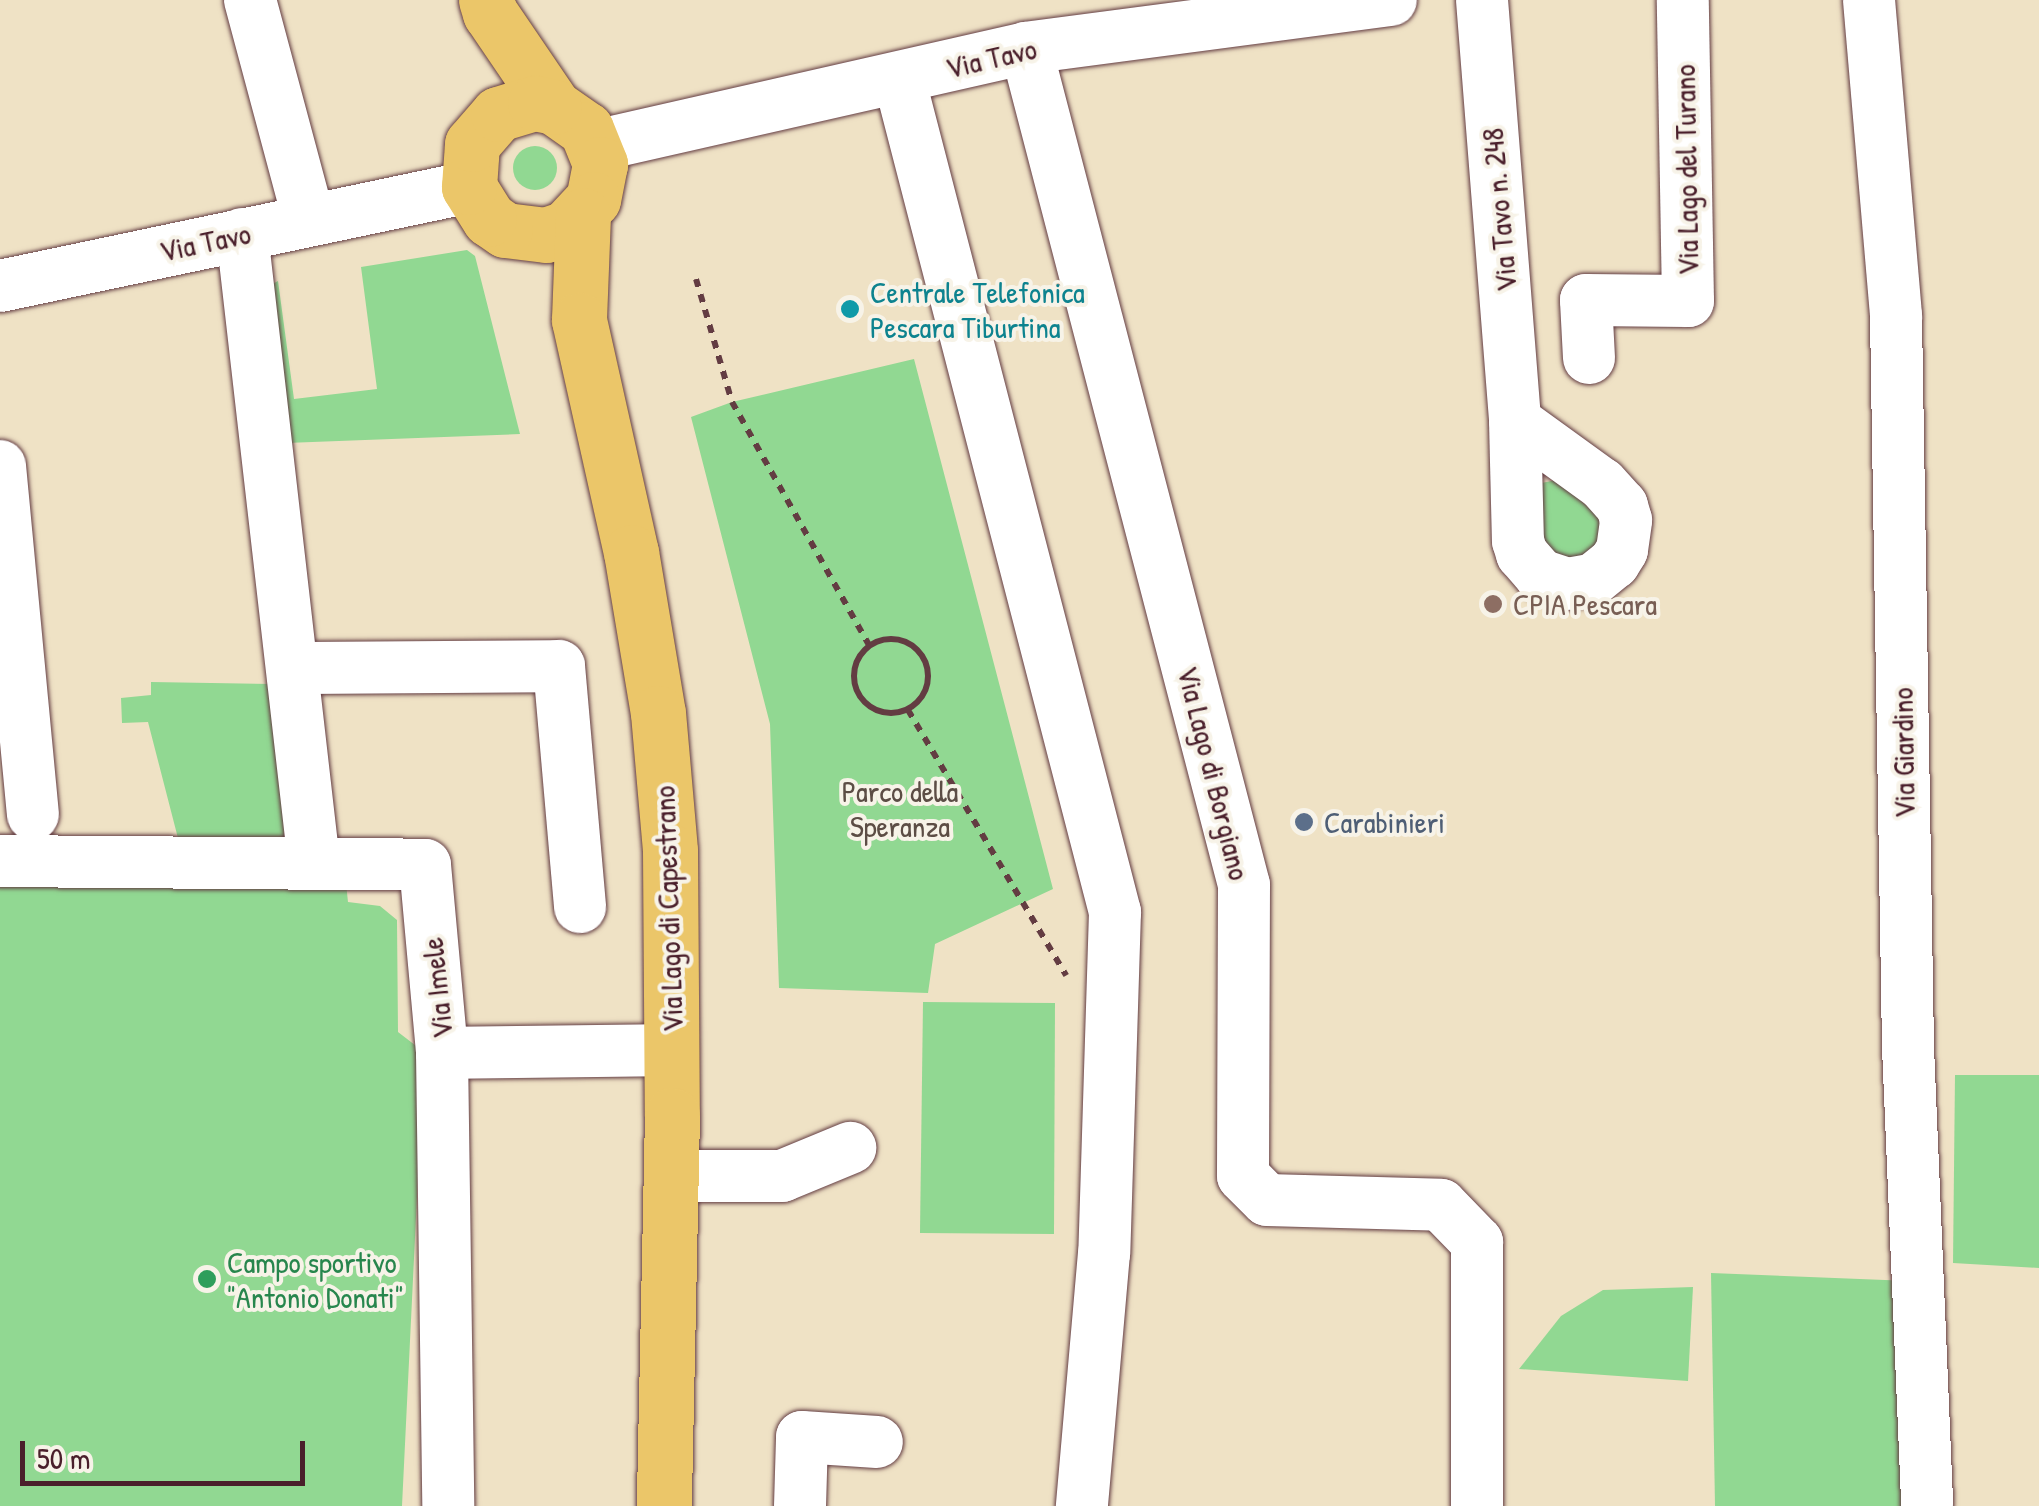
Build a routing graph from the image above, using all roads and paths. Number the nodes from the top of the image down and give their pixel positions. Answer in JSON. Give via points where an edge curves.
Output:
{"nodes":[{"id":1,"x":250,"y":0,"type":"edge"},
{"id":2,"x":1391,"y":0,"type":"edge"},
{"id":3,"x":1482,"y":0,"type":"edge"},
{"id":4,"x":1683,"y":0,"type":"edge"},
{"id":5,"x":1869,"y":0,"type":"edge"},
{"id":6,"x":488,"y":7,"type":"edge"},
{"id":7,"x":1026,"y":48,"type":"junction"},
{"id":8,"x":899,"y":78,"type":"junction"},
{"id":9,"x":554,"y":106,"type":"junction"},
{"id":10,"x":483,"y":126,"type":"junction"},
{"id":11,"x":596,"y":146,"type":"junction"},
{"id":12,"x":469,"y":187,"type":"junction"},
{"id":13,"x":583,"y":215,"type":"junction"},
{"id":14,"x":309,"y":220,"type":"junction"},
{"id":15,"x":242,"y":234,"type":"junction"},
{"id":16,"x":524,"y":236,"type":"junction"},
{"id":17,"x":696,"y":279,"type":"dead end"},
{"id":18,"x":0,"y":286,"type":"edge"},
{"id":19,"x":580,"y":320,"type":"junction"},
{"id":20,"x":1588,"y":358,"type":"dead end"},
{"id":21,"x":1516,"y":421,"type":"dead end"},
{"id":22,"x":0,"y":466,"type":"edge"},
{"id":23,"x":869,"y":644,"type":"junction"},
{"id":24,"x":294,"y":668,"type":"junction"},
{"id":25,"x":908,"y":710,"type":"junction"},
{"id":26,"x":33,"y":814,"type":"dead end"},
{"id":27,"x":0,"y":861,"type":"edge"},
{"id":28,"x":314,"y":863,"type":"junction"},
{"id":29,"x":580,"y":907,"type":"dead end"},
{"id":30,"x":1112,"y":999,"type":"junction"},
{"id":31,"x":672,"y":1050,"type":"junction"},
{"id":32,"x":442,"y":1053,"type":"junction"},
{"id":33,"x":850,"y":1148,"type":"dead end"},
{"id":34,"x":671,"y":1176,"type":"junction"},
{"id":35,"x":877,"y":1442,"type":"dead end"},
{"id":36,"x":448,"y":1506,"type":"edge"},
{"id":37,"x":664,"y":1506,"type":"edge"},
{"id":38,"x":800,"y":1506,"type":"edge"},
{"id":39,"x":1082,"y":1506,"type":"edge"},
{"id":40,"x":1477,"y":1506,"type":"edge"},
{"id":41,"x":1926,"y":1506,"type":"edge"}],
"edges":[{"from":1,"to":14,"type":"street"},
{"from":2,"to":7,"type":"street","name":"Via Tavo"},
{"from":3,"to":21,"type":"street","name":"Via Tavo n. 248"},
{"from":4,"to":20,"type":"street","name":"Via Lago del Turano","via":[[1688,301],[1586,300]]},
{"from":5,"to":41,"type":"street","name":"Via Giardino","via":[[1896,316],[1908,1047]]},
{"from":6,"to":9,"type":"main road"},
{"from":6,"to":10,"type":"main road"},
{"from":7,"to":8,"type":"street","name":"Via Tavo"},
{"from":7,"to":40,"type":"street","name":"Via Lago di Borgiano","via":[[1244,886],[1243,1176],[1267,1200],[1441,1205],[1477,1242]]},
{"from":8,"to":11,"type":"street","name":"Via Tavo"},
{"from":8,"to":30,"type":"street","via":[[1115,912]]},
{"from":9,"to":10,"type":"main road","via":[[516,106]]},
{"from":9,"to":11,"type":"main road","via":[[586,129]]},
{"from":10,"to":12,"type":"main road","via":[[470,155]]},
{"from":11,"to":13,"type":"main road","via":[[599,182]]},
{"from":12,"to":14,"type":"street","name":"Via Tavo"},
{"from":12,"to":16,"type":"main road","via":[[489,220]]},
{"from":13,"to":16,"type":"main road","via":[[546,236]]},
{"from":13,"to":19,"type":"main road","name":"Via Lago di Capestrano"},
{"from":14,"to":15,"type":"street","name":"Via Tavo"},
{"from":15,"to":18,"type":"street","name":"Via Tavo"},
{"from":15,"to":24,"type":"street"},
{"from":16,"to":19,"type":"main road","name":"Via Lago di Capestrano"},
{"from":17,"to":23,"type":"path","via":[[732,402]]},
{"from":19,"to":31,"type":"main road","name":"Via Lago di Capestrano","via":[[632,552],[658,713],[670,851]]},
{"from":22,"to":26,"type":"street"},
{"from":23,"to":25,"type":"path","via":[[855,664],[856,690],[884,713]]},
{"from":23,"to":25,"type":"path","via":[[894,638],[924,657],[925,693]]},
{"from":24,"to":28,"type":"street"},
{"from":24,"to":29,"type":"street","via":[[559,666]]},
{"from":25,"to":30,"type":"path","via":[[1082,999]]},
{"from":27,"to":28,"type":"street"},
{"from":28,"to":32,"type":"street","name":"Via Imele","via":[[425,864]]},
{"from":30,"to":39,"type":"street","via":[[1104,1253]]},
{"from":31,"to":32,"type":"street","name":"Via Imele"},
{"from":31,"to":34,"type":"main road","name":"Via Lago di Capestrano"},
{"from":32,"to":36,"type":"street"},
{"from":33,"to":34,"type":"street","via":[[782,1176]]},
{"from":34,"to":37,"type":"main road","name":"Via Lago di Capestrano"},
{"from":35,"to":38,"type":"street","via":[[802,1437]]}]}
